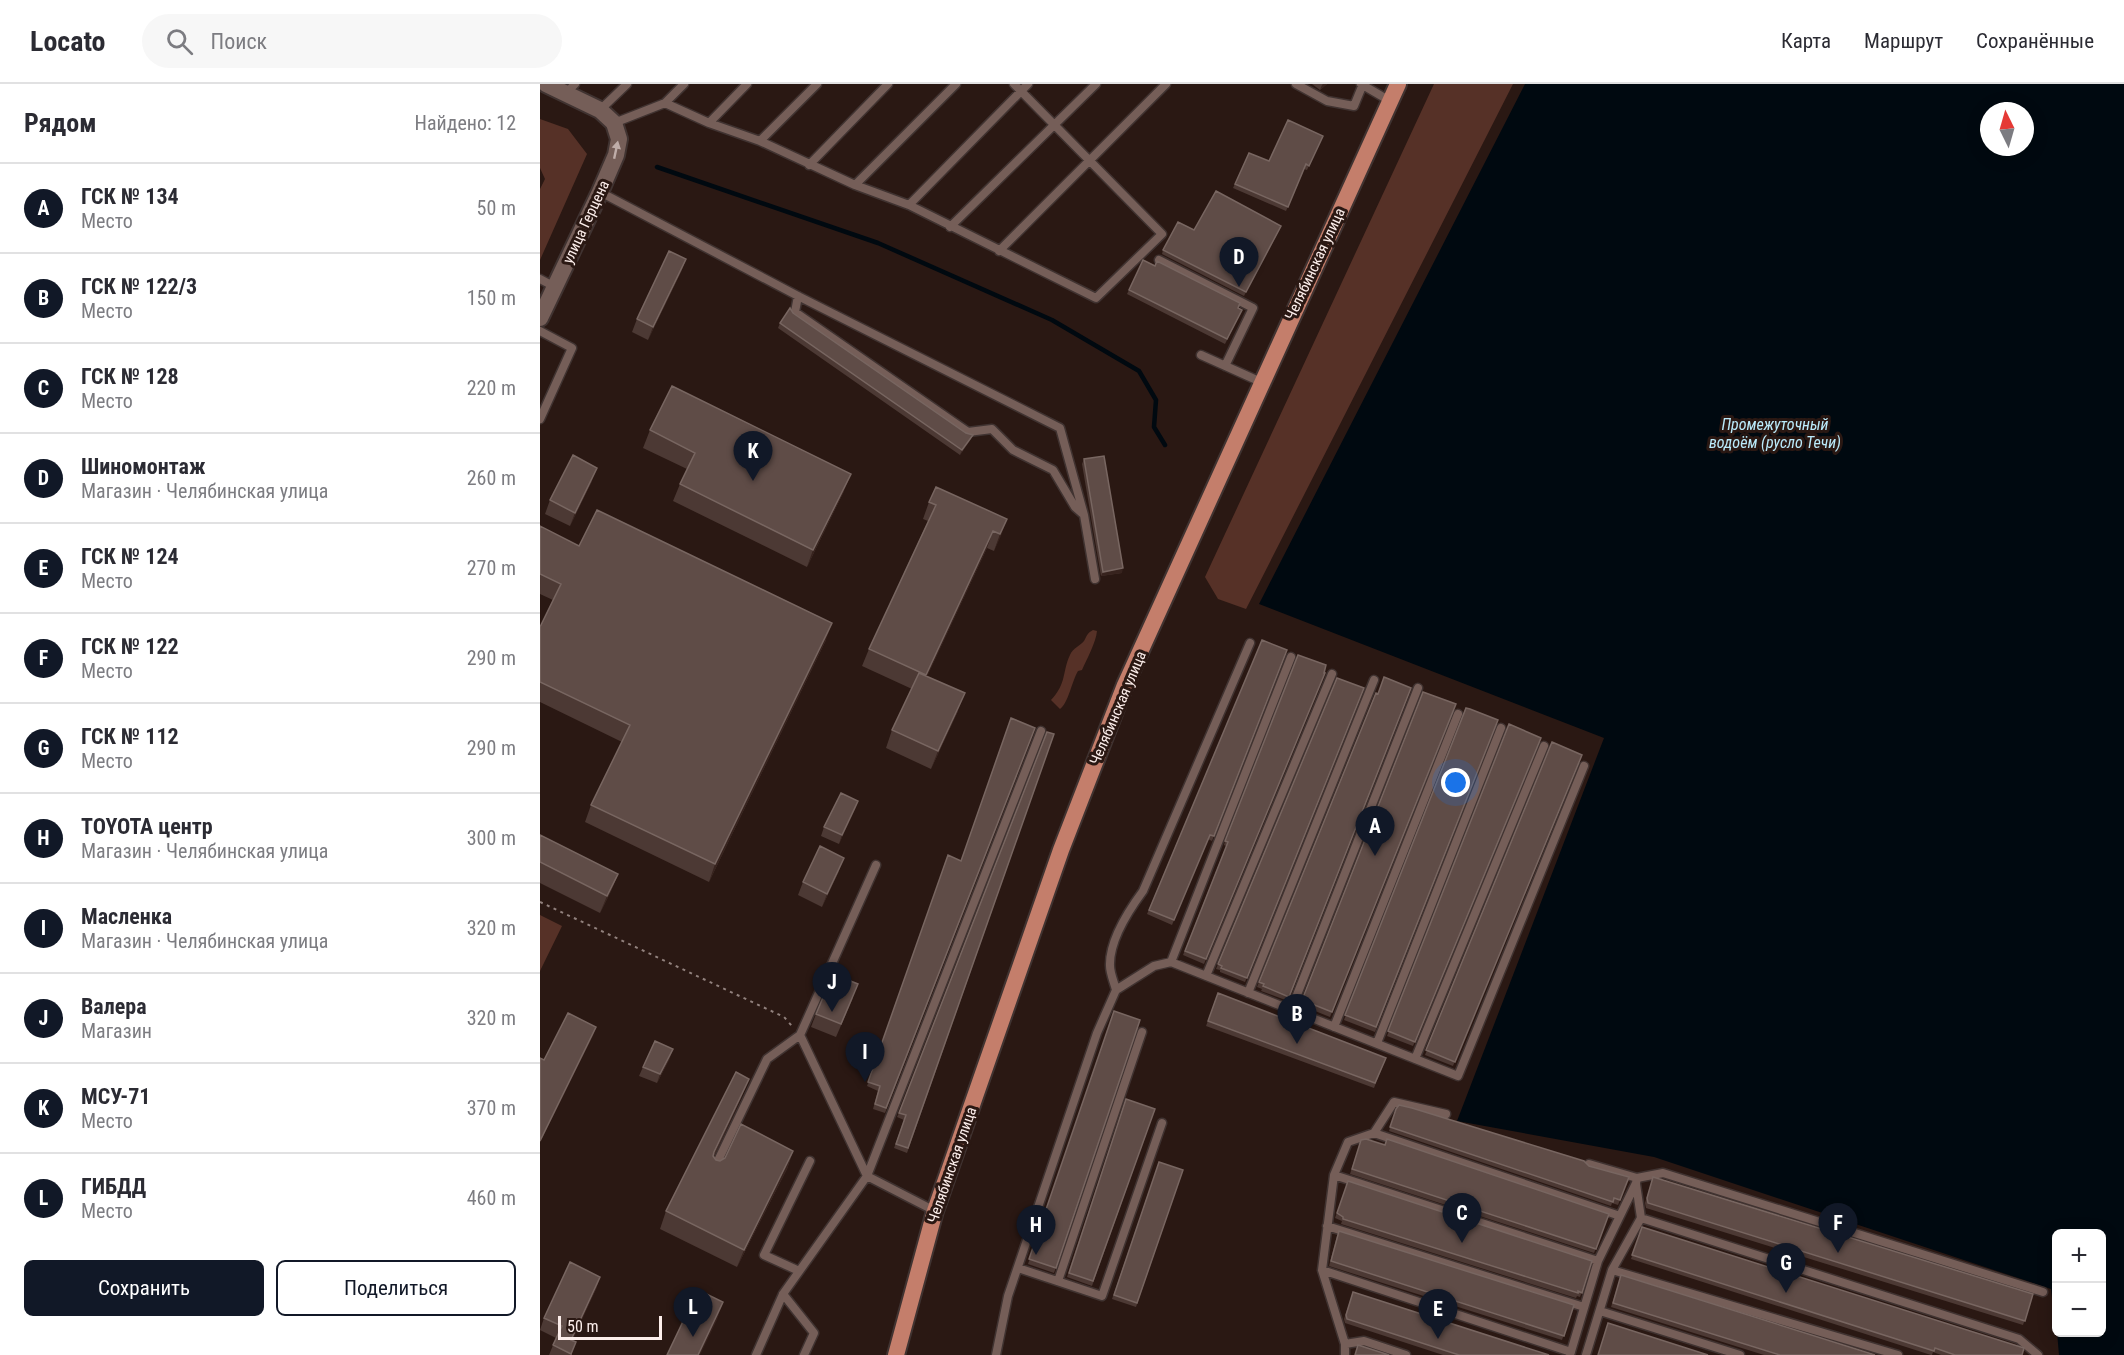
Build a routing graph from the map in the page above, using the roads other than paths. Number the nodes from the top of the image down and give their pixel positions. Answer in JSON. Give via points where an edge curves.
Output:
{"nodes":[{"id":1,"x":546,"y":84,"type":"edge"},
{"id":2,"x":627,"y":84,"type":"edge"},
{"id":3,"x":684,"y":84,"type":"edge"},
{"id":4,"x":747,"y":84,"type":"edge"},
{"id":5,"x":817,"y":84,"type":"edge"},
{"id":6,"x":888,"y":84,"type":"edge"},
{"id":7,"x":956,"y":84,"type":"edge"},
{"id":8,"x":1095,"y":84,"type":"edge"},
{"id":9,"x":1166,"y":84,"type":"edge"},
{"id":10,"x":1296,"y":84,"type":"edge"},
{"id":11,"x":1362,"y":84,"type":"edge"},
{"id":12,"x":1398,"y":84,"type":"edge"},
{"id":13,"x":1021,"y":86,"type":"edge"},
{"id":14,"x":570,"y":89,"type":"edge"},
{"id":15,"x":1390,"y":101,"type":"junction"},
{"id":16,"x":665,"y":103,"type":"junction"},
{"id":17,"x":600,"y":110,"type":"junction"},
{"id":18,"x":614,"y":123,"type":"junction"},
{"id":19,"x":709,"y":123,"type":"junction"},
{"id":20,"x":1054,"y":125,"type":"junction"},
{"id":21,"x":760,"y":141,"type":"junction"},
{"id":22,"x":1089,"y":160,"type":"junction"},
{"id":23,"x":809,"y":165,"type":"junction"},
{"id":24,"x":855,"y":185,"type":"junction"},
{"id":25,"x":600,"y":192,"type":"junction"},
{"id":26,"x":909,"y":205,"type":"junction"},
{"id":27,"x":950,"y":227,"type":"junction"},
{"id":28,"x":999,"y":250,"type":"junction"},
{"id":29,"x":1159,"y":260,"type":"edge"},
{"id":30,"x":540,"y":279,"type":"edge"},
{"id":31,"x":555,"y":287,"type":"junction"},
{"id":32,"x":798,"y":296,"type":"junction"},
{"id":33,"x":540,"y":318,"type":"edge"},
{"id":34,"x":540,"y":331,"type":"edge"},
{"id":35,"x":1201,"y":355,"type":"dead end"},
{"id":36,"x":1225,"y":366,"type":"junction"},
{"id":37,"x":1262,"y":382,"type":"junction"},
{"id":38,"x":540,"y":419,"type":"edge"},
{"id":39,"x":1084,"y":515,"type":"junction"},
{"id":40,"x":1095,"y":579,"type":"dead end"},
{"id":41,"x":1250,"y":643,"type":"dead end"},
{"id":42,"x":1291,"y":657,"type":"dead end"},
{"id":43,"x":1332,"y":674,"type":"dead end"},
{"id":44,"x":1374,"y":680,"type":"dead end"},
{"id":45,"x":1418,"y":688,"type":"dead end"},
{"id":46,"x":1458,"y":714,"type":"dead end"},
{"id":47,"x":1501,"y":728,"type":"dead end"},
{"id":48,"x":1041,"y":731,"type":"dead end"},
{"id":49,"x":1544,"y":746,"type":"dead end"},
{"id":50,"x":1584,"y":766,"type":"dead end"},
{"id":51,"x":876,"y":865,"type":"dead end"},
{"id":52,"x":1171,"y":962,"type":"junction"},
{"id":53,"x":1206,"y":976,"type":"junction"},
{"id":54,"x":1116,"y":990,"type":"junction"},
{"id":55,"x":1248,"y":993,"type":"junction"},
{"id":56,"x":1291,"y":1010,"type":"junction"},
{"id":57,"x":1334,"y":1027,"type":"junction"},
{"id":58,"x":1142,"y":1032,"type":"dead end"},
{"id":59,"x":800,"y":1035,"type":"junction"},
{"id":60,"x":1377,"y":1044,"type":"junction"},
{"id":61,"x":1415,"y":1059,"type":"junction"},
{"id":62,"x":1446,"y":1114,"type":"dead end"},
{"id":63,"x":1162,"y":1123,"type":"dead end"},
{"id":64,"x":1374,"y":1133,"type":"junction"},
{"id":65,"x":810,"y":1161,"type":"dead end"},
{"id":66,"x":1588,"y":1164,"type":"edge"},
{"id":67,"x":713,"y":1172,"type":"edge"},
{"id":68,"x":1334,"y":1175,"type":"junction"},
{"id":69,"x":867,"y":1176,"type":"junction"},
{"id":70,"x":1637,"y":1181,"type":"junction"},
{"id":71,"x":935,"y":1211,"type":"junction"},
{"id":72,"x":1620,"y":1216,"type":"junction"},
{"id":73,"x":1641,"y":1218,"type":"junction"},
{"id":74,"x":1327,"y":1226,"type":"junction"},
{"id":75,"x":1598,"y":1261,"type":"junction"},
{"id":76,"x":1017,"y":1268,"type":"junction"},
{"id":77,"x":1322,"y":1269,"type":"junction"},
{"id":78,"x":1612,"y":1270,"type":"junction"},
{"id":79,"x":800,"y":1271,"type":"junction"},
{"id":80,"x":1058,"y":1281,"type":"junction"},
{"id":81,"x":2043,"y":1292,"type":"dead end"},
{"id":82,"x":783,"y":1294,"type":"junction"},
{"id":83,"x":1584,"y":1307,"type":"junction"},
{"id":84,"x":1599,"y":1311,"type":"junction"},
{"id":85,"x":1345,"y":1344,"type":"junction"},
{"id":86,"x":1571,"y":1353,"type":"edge"},
{"id":87,"x":756,"y":1355,"type":"edge"},
{"id":88,"x":804,"y":1355,"type":"edge"},
{"id":89,"x":896,"y":1355,"type":"edge"},
{"id":90,"x":996,"y":1355,"type":"edge"},
{"id":91,"x":1345,"y":1355,"type":"edge"},
{"id":92,"x":1406,"y":1355,"type":"edge"},
{"id":93,"x":1586,"y":1355,"type":"edge"},
{"id":94,"x":1740,"y":1355,"type":"edge"},
{"id":95,"x":1898,"y":1355,"type":"edge"},
{"id":96,"x":2038,"y":1355,"type":"edge"}],
"edges":[{"from":1,"to":14,"type":"street"},
{"from":2,"to":17,"type":"lane"},
{"from":3,"to":16,"type":"lane"},
{"from":4,"to":19,"type":"lane"},
{"from":5,"to":21,"type":"lane"},
{"from":6,"to":23,"type":"lane"},
{"from":7,"to":24,"type":"lane"},
{"from":8,"to":20,"type":"lane"},
{"from":9,"to":22,"type":"lane"},
{"from":10,"to":11,"type":"lane","via":[[1327,101],[1354,106]]},
{"from":11,"to":15,"type":"lane"},
{"from":12,"to":15,"type":"main road","name":"Челябинская улица"},
{"from":13,"to":20,"type":"lane"},
{"from":13,"to":26,"type":"lane"},
{"from":14,"to":17,"type":"street"},
{"from":15,"to":37,"type":"main road","name":"Челябинская улица"},
{"from":16,"to":18,"type":"lane"},
{"from":16,"to":19,"type":"lane"},
{"from":17,"to":18,"type":"street"},
{"from":25,"to":18,"type":"street","name":"улица Герцена","one_way":true,"via":[[616,155]]},
{"from":19,"to":21,"type":"lane"},
{"from":20,"to":22,"type":"lane"},
{"from":20,"to":27,"type":"lane"},
{"from":21,"to":23,"type":"lane"},
{"from":22,"to":28,"type":"lane"},
{"from":22,"to":28,"type":"lane","via":[[1162,234],[1154,242],[1096,298]]},
{"from":23,"to":24,"type":"lane"},
{"from":24,"to":26,"type":"lane"},
{"from":25,"to":31,"type":"street","name":"улица Герцена"},
{"from":25,"to":32,"type":"lane"},
{"from":26,"to":27,"type":"lane"},
{"from":27,"to":28,"type":"lane"},
{"from":29,"to":36,"type":"lane","via":[[1253,308]]},
{"from":30,"to":31,"type":"lane"},
{"from":31,"to":33,"type":"street","name":"улица Герцена"},
{"from":32,"to":39,"type":"lane","via":[[795,312],[968,432],[992,429],[1012,450],[1053,470]]},
{"from":32,"to":39,"type":"lane","via":[[1060,428]]},
{"from":34,"to":38,"type":"lane","via":[[572,348]]},
{"from":35,"to":36,"type":"lane"},
{"from":36,"to":37,"type":"lane"},
{"from":37,"to":71,"type":"main road","name":"Челябинская улица","via":[[1117,707],[1061,850]]},
{"from":39,"to":40,"type":"lane"},
{"from":41,"to":54,"type":"lane","via":[[1143,891],[1125,916],[1110,965]]},
{"from":42,"to":52,"type":"lane"},
{"from":43,"to":53,"type":"lane"},
{"from":44,"to":55,"type":"lane"},
{"from":45,"to":56,"type":"lane"},
{"from":46,"to":57,"type":"lane"},
{"from":47,"to":60,"type":"lane"},
{"from":48,"to":69,"type":"lane"},
{"from":49,"to":61,"type":"lane"},
{"from":50,"to":61,"type":"lane","via":[[1458,1076]]},
{"from":51,"to":59,"type":"lane"},
{"from":52,"to":53,"type":"lane"},
{"from":52,"to":54,"type":"lane","via":[[1154,966]]},
{"from":53,"to":55,"type":"lane"},
{"from":54,"to":76,"type":"lane","via":[[1097,1033]]},
{"from":55,"to":56,"type":"lane"},
{"from":56,"to":57,"type":"lane"},
{"from":57,"to":60,"type":"lane"},
{"from":58,"to":80,"type":"lane"},
{"from":59,"to":67,"type":"lane","via":[[767,1059]]},
{"from":59,"to":69,"type":"lane"},
{"from":60,"to":61,"type":"lane"},
{"from":62,"to":64,"type":"lane","via":[[1394,1102]]},
{"from":63,"to":80,"type":"lane","via":[[1102,1296]]},
{"from":64,"to":68,"type":"lane","via":[[1348,1142]]},
{"from":64,"to":72,"type":"lane"},
{"from":65,"to":79,"type":"lane","via":[[764,1255]]},
{"from":66,"to":70,"type":"lane"},
{"from":68,"to":74,"type":"lane"},
{"from":68,"to":75,"type":"lane"},
{"from":69,"to":71,"type":"lane"},
{"from":69,"to":79,"type":"lane"},
{"from":70,"to":72,"type":"lane"},
{"from":70,"to":73,"type":"lane"},
{"from":70,"to":81,"type":"lane","via":[[1663,1173]]},
{"from":71,"to":89,"type":"main road","name":"Челябинская улица"},
{"from":72,"to":75,"type":"lane"},
{"from":73,"to":78,"type":"lane"},
{"from":73,"to":96,"type":"lane","via":[[2019,1339]]},
{"from":74,"to":77,"type":"lane"},
{"from":74,"to":83,"type":"lane"},
{"from":75,"to":83,"type":"lane"},
{"from":76,"to":80,"type":"lane"},
{"from":76,"to":90,"type":"lane"},
{"from":77,"to":85,"type":"lane"},
{"from":77,"to":86,"type":"lane"},
{"from":78,"to":84,"type":"lane"},
{"from":78,"to":95,"type":"lane"},
{"from":79,"to":82,"type":"lane"},
{"from":82,"to":87,"type":"lane"},
{"from":82,"to":88,"type":"lane","via":[[814,1334]]},
{"from":83,"to":86,"type":"lane"},
{"from":84,"to":93,"type":"lane"},
{"from":84,"to":94,"type":"lane"},
{"from":85,"to":91,"type":"lane"},
{"from":85,"to":92,"type":"lane","via":[[1364,1341]]}]}
